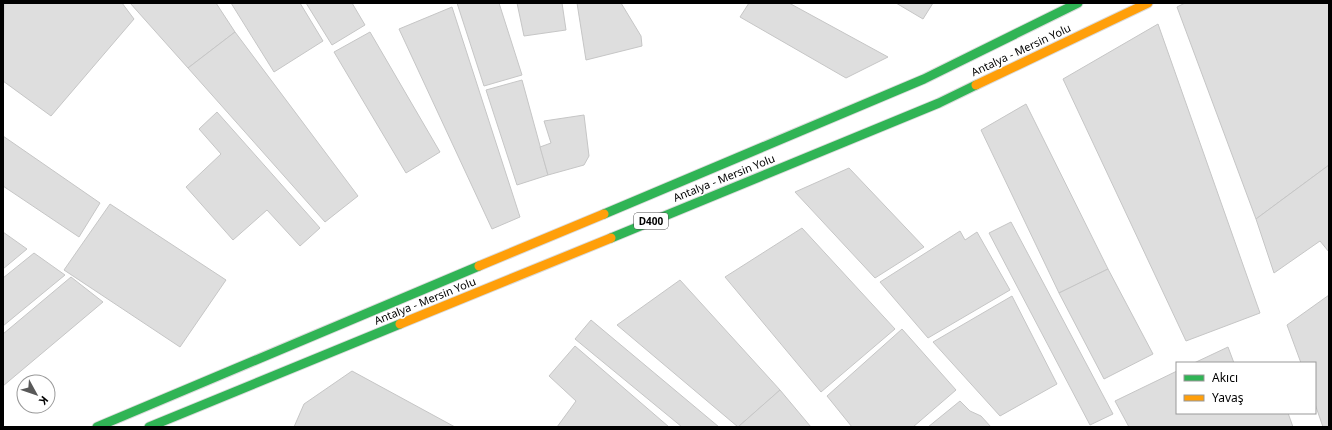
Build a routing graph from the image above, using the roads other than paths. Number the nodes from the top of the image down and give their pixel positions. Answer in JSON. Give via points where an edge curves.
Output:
{"nodes":[{"id":1,"x":1078,"y":3,"type":"edge"},
{"id":2,"x":1148,"y":3,"type":"edge"},
{"id":3,"x":97,"y":427,"type":"edge"},
{"id":4,"x":149,"y":427,"type":"edge"}],
"edges":[{"from":1,"to":3,"type":"highway","name":"Antalya - Mersin Yolu","number":"D400","via":[[924,79]]},
{"from":2,"to":4,"type":"highway","name":"Antalya - Mersin Yolu","number":"D400","via":[[932,106]]}]}
